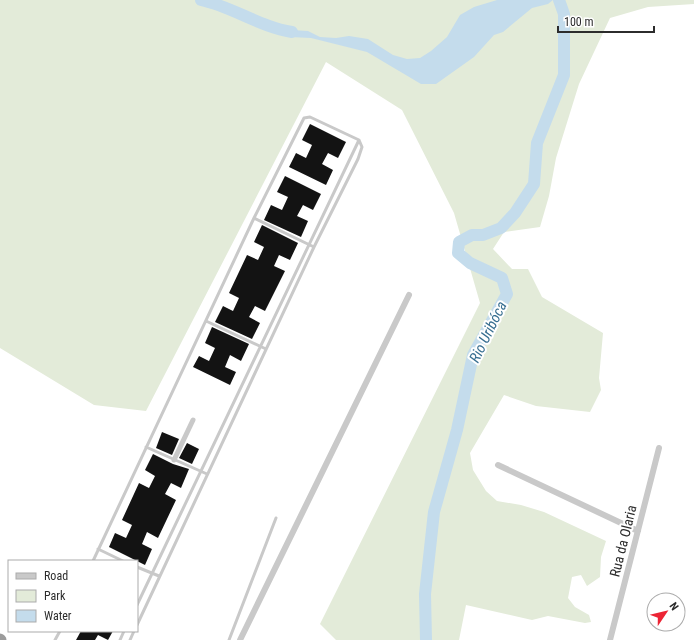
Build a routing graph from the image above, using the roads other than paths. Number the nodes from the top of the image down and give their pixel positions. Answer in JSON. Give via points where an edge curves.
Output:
{"nodes":[{"id":1,"x":359,"y":140,"type":"junction"},
{"id":2,"x":254,"y":218,"type":"junction"},
{"id":3,"x":308,"y":244,"type":"junction"},
{"id":4,"x":314,"y":247,"type":"junction"},
{"id":5,"x":410,"y":295,"type":"dead end"},
{"id":6,"x":206,"y":321,"type":"junction"},
{"id":7,"x":260,"y":346,"type":"junction"},
{"id":8,"x":266,"y":349,"type":"junction"},
{"id":9,"x":193,"y":420,"type":"dead end"},
{"id":10,"x":146,"y":447,"type":"junction"},
{"id":11,"x":659,"y":448,"type":"dead end"},
{"id":12,"x":174,"y":460,"type":"junction"},
{"id":13,"x":498,"y":465,"type":"dead end"},
{"id":14,"x":200,"y":471,"type":"junction"},
{"id":15,"x":207,"y":474,"type":"junction"},
{"id":16,"x":276,"y":518,"type":"dead end"},
{"id":17,"x":638,"y":531,"type":"junction"},
{"id":18,"x":98,"y":550,"type":"junction"},
{"id":19,"x":93,"y":560,"type":"edge"},
{"id":20,"x":121,"y":560,"type":"edge"},
{"id":21,"x":138,"y":567,"type":"edge"},
{"id":22,"x":152,"y":574,"type":"junction"},
{"id":23,"x":159,"y":576,"type":"junction"},
{"id":24,"x":138,"y":603,"type":"edge"},
{"id":25,"x":138,"y":623,"type":"edge"},
{"id":26,"x":229,"y":640,"type":"edge"},
{"id":27,"x":240,"y":640,"type":"edge"},
{"id":28,"x":610,"y":640,"type":"edge"}],
"edges":[{"from":1,"to":2,"type":"lane","via":[[310,117],[304,118]]},
{"from":1,"to":3,"type":"lane"},
{"from":1,"to":4,"type":"lane","via":[[362,144],[361,151]]},
{"from":2,"to":3,"type":"lane"},
{"from":2,"to":6,"type":"lane"},
{"from":3,"to":4,"type":"lane"},
{"from":3,"to":7,"type":"lane"},
{"from":4,"to":8,"type":"lane"},
{"from":5,"to":27,"type":"street"},
{"from":6,"to":7,"type":"lane"},
{"from":6,"to":10,"type":"lane"},
{"from":7,"to":8,"type":"lane"},
{"from":7,"to":14,"type":"lane"},
{"from":8,"to":15,"type":"lane"},
{"from":9,"to":12,"type":"street"},
{"from":10,"to":12,"type":"lane"},
{"from":10,"to":18,"type":"lane"},
{"from":11,"to":17,"type":"street","name":"Rua da Olaria"},
{"from":12,"to":14,"type":"lane"},
{"from":13,"to":17,"type":"street"},
{"from":14,"to":15,"type":"lane"},
{"from":14,"to":22,"type":"lane"},
{"from":15,"to":23,"type":"lane"},
{"from":16,"to":26,"type":"lane"},
{"from":17,"to":28,"type":"street","name":"Rua da Olaria"},
{"from":18,"to":19,"type":"lane"},
{"from":18,"to":20,"type":"lane"},
{"from":21,"to":22,"type":"lane"},
{"from":22,"to":23,"type":"lane"},
{"from":22,"to":24,"type":"lane"},
{"from":23,"to":25,"type":"lane"}]}
